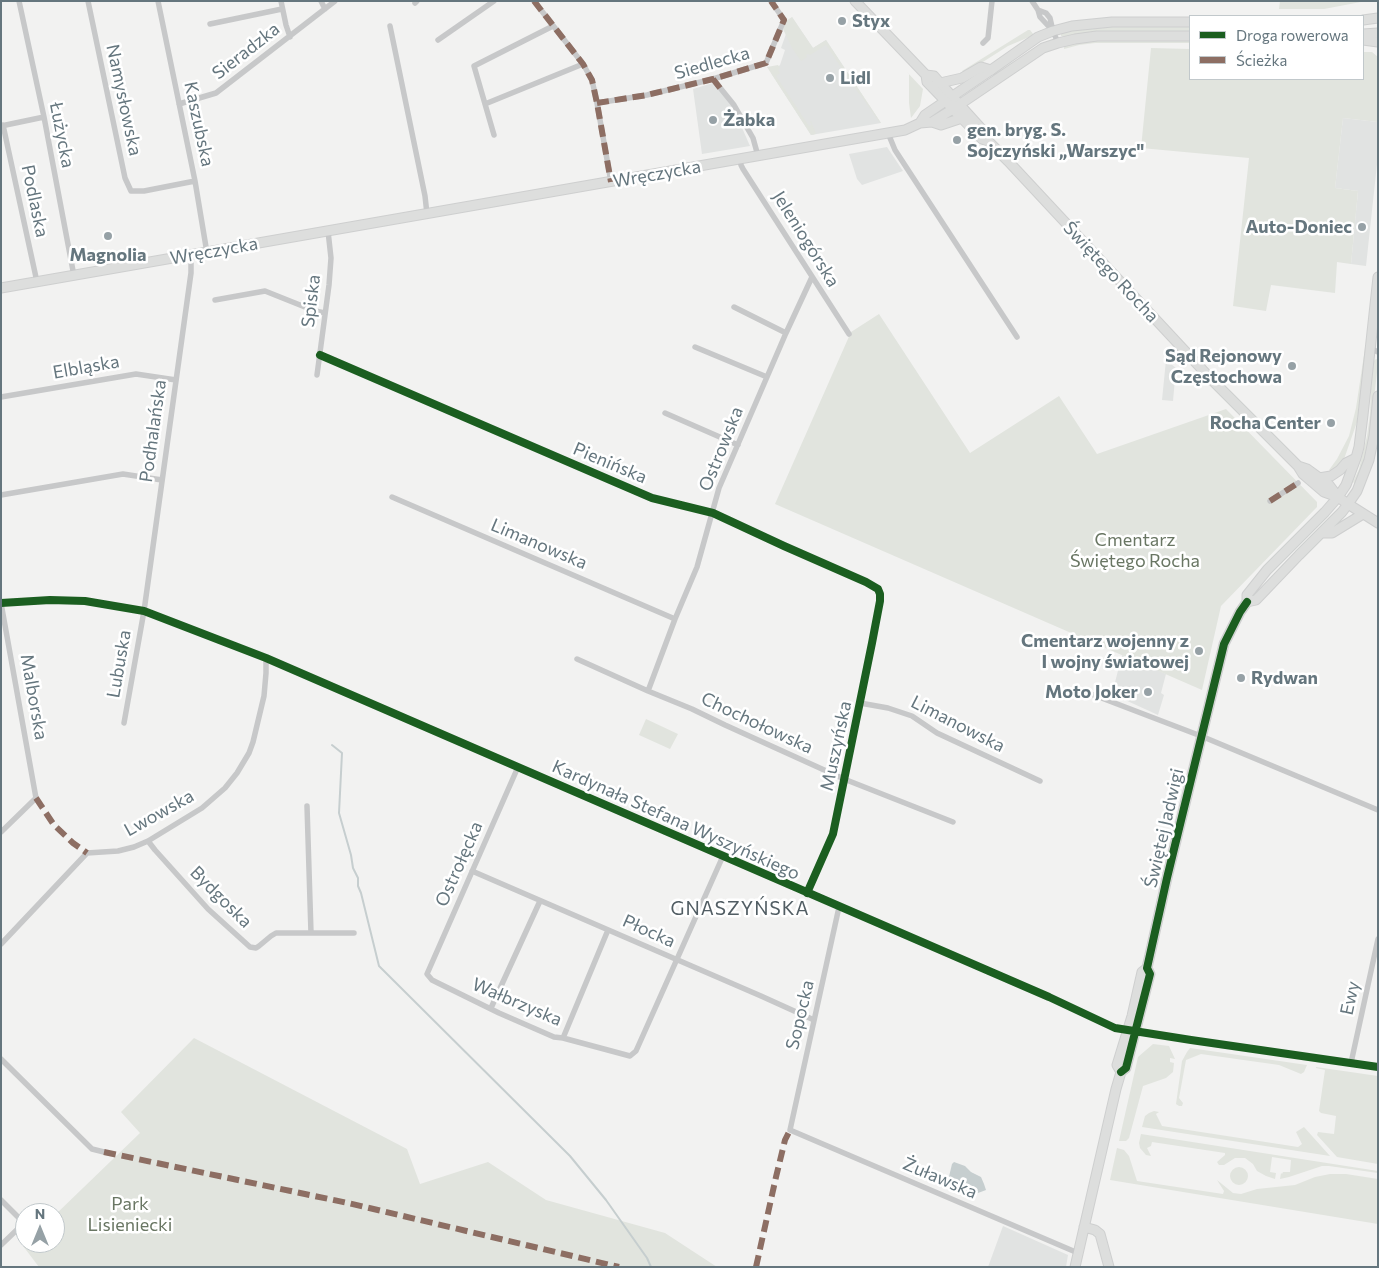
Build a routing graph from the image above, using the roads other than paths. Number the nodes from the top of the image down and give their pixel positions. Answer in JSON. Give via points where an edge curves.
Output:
{"nodes":[{"id":1,"x":19,"y":1,"type":"edge"},
{"id":2,"x":88,"y":1,"type":"edge"},
{"id":3,"x":158,"y":1,"type":"edge"},
{"id":4,"x":280,"y":1,"type":"edge"},
{"id":5,"x":321,"y":1,"type":"edge"},
{"id":6,"x":335,"y":1,"type":"edge"},
{"id":7,"x":494,"y":1,"type":"edge"},
{"id":8,"x":534,"y":1,"type":"edge"},
{"id":9,"x":772,"y":1,"type":"edge"},
{"id":10,"x":855,"y":1,"type":"edge"},
{"id":11,"x":992,"y":1,"type":"edge"},
{"id":12,"x":1032,"y":1,"type":"edge"},
{"id":13,"x":282,"y":9,"type":"junction"},
{"id":14,"x":325,"y":9,"type":"junction"},
{"id":15,"x":1378,"y":18,"type":"edge"},
{"id":16,"x":1364,"y":20,"type":"edge"},
{"id":17,"x":1189,"y":22,"type":"edge"},
{"id":18,"x":210,"y":24,"type":"dead end"},
{"id":19,"x":390,"y":26,"type":"dead end"},
{"id":20,"x":553,"y":26,"type":"junction"},
{"id":21,"x":1053,"y":31,"type":"junction"},
{"id":22,"x":1378,"y":33,"type":"edge"},
{"id":23,"x":1364,"y":34,"type":"edge"},
{"id":24,"x":1189,"y":36,"type":"edge"},
{"id":25,"x":290,"y":37,"type":"junction"},
{"id":26,"x":438,"y":40,"type":"dead end"},
{"id":27,"x":1364,"y":40,"type":"edge"},
{"id":28,"x":1058,"y":42,"type":"junction"},
{"id":29,"x":1378,"y":42,"type":"edge"},
{"id":30,"x":983,"y":43,"type":"dead end"},
{"id":31,"x":582,"y":64,"type":"junction"},
{"id":32,"x":991,"y":70,"type":"junction"},
{"id":33,"x":926,"y":75,"type":"junction"},
{"id":34,"x":713,"y":80,"type":"junction"},
{"id":35,"x":940,"y":83,"type":"junction"},
{"id":36,"x":950,"y":99,"type":"junction"},
{"id":37,"x":597,"y":102,"type":"junction"},
{"id":38,"x":179,"y":104,"type":"junction"},
{"id":39,"x":485,"y":104,"type":"junction"},
{"id":40,"x":956,"y":106,"type":"junction"},
{"id":41,"x":44,"y":117,"type":"junction"},
{"id":42,"x":962,"y":118,"type":"junction"},
{"id":43,"x":932,"y":122,"type":"junction"},
{"id":44,"x":920,"y":123,"type":"junction"},
{"id":45,"x":2,"y":126,"type":"edge"},
{"id":46,"x":888,"y":133,"type":"junction"},
{"id":47,"x":494,"y":135,"type":"dead end"},
{"id":48,"x":988,"y":141,"type":"junction"},
{"id":49,"x":758,"y":156,"type":"junction"},
{"id":50,"x":740,"y":160,"type":"junction"},
{"id":51,"x":195,"y":181,"type":"junction"},
{"id":52,"x":611,"y":182,"type":"junction"},
{"id":53,"x":427,"y":214,"type":"junction"},
{"id":54,"x":328,"y":230,"type":"junction"},
{"id":55,"x":207,"y":253,"type":"junction"},
{"id":56,"x":190,"y":255,"type":"junction"},
{"id":57,"x":74,"y":276,"type":"junction"},
{"id":58,"x":812,"y":277,"type":"junction"},
{"id":59,"x":1378,"y":277,"type":"edge"},
{"id":60,"x":37,"y":282,"type":"junction"},
{"id":61,"x":1,"y":288,"type":"edge"},
{"id":62,"x":215,"y":300,"type":"dead end"},
{"id":63,"x":734,"y":308,"type":"dead end"},
{"id":64,"x":325,"y":314,"type":"junction"},
{"id":65,"x":786,"y":333,"type":"junction"},
{"id":66,"x":849,"y":334,"type":"dead end"},
{"id":67,"x":1017,"y":337,"type":"dead end"},
{"id":68,"x":695,"y":347,"type":"dead end"},
{"id":69,"x":1374,"y":350,"type":"edge"},
{"id":70,"x":320,"y":355,"type":"junction"},
{"id":71,"x":317,"y":375,"type":"dead end"},
{"id":72,"x":767,"y":377,"type":"junction"},
{"id":73,"x":176,"y":380,"type":"junction"},
{"id":74,"x":1378,"y":396,"type":"edge"},
{"id":75,"x":1,"y":398,"type":"edge"},
{"id":76,"x":665,"y":413,"type":"dead end"},
{"id":77,"x":738,"y":445,"type":"junction"},
{"id":78,"x":1356,"y":458,"type":"junction"},
{"id":79,"x":1298,"y":466,"type":"junction"},
{"id":80,"x":1320,"y":478,"type":"junction"},
{"id":81,"x":162,"y":480,"type":"junction"},
{"id":82,"x":1298,"y":482,"type":"dead end"},
{"id":83,"x":1,"y":495,"type":"edge"},
{"id":84,"x":392,"y":497,"type":"dead end"},
{"id":85,"x":1338,"y":497,"type":"junction"},
{"id":86,"x":1270,"y":502,"type":"dead end"},
{"id":87,"x":1348,"y":504,"type":"junction"},
{"id":88,"x":713,"y":513,"type":"junction"},
{"id":89,"x":1363,"y":514,"type":"junction"},
{"id":90,"x":1378,"y":523,"type":"edge"},
{"id":91,"x":1321,"y":533,"type":"junction"},
{"id":92,"x":880,"y":601,"type":"joint"},
{"id":93,"x":1247,"y":602,"type":"junction"},
{"id":94,"x":1,"y":603,"type":"edge"},
{"id":95,"x":144,"y":611,"type":"junction"},
{"id":96,"x":675,"y":619,"type":"junction"},
{"id":97,"x":266,"y":658,"type":"junction"},
{"id":98,"x":577,"y":659,"type":"dead end"},
{"id":99,"x":1078,"y":689,"type":"dead end"},
{"id":100,"x":648,"y":691,"type":"junction"},
{"id":101,"x":860,"y":703,"type":"junction"},
{"id":102,"x":124,"y":723,"type":"dead end"},
{"id":103,"x":1201,"y":736,"type":"junction"},
{"id":104,"x":518,"y":767,"type":"junction"},
{"id":105,"x":844,"y":779,"type":"junction"},
{"id":106,"x":1040,"y":781,"type":"dead end"},
{"id":107,"x":307,"y":806,"type":"dead end"},
{"id":108,"x":1378,"y":810,"type":"edge"},
{"id":109,"x":953,"y":822,"type":"dead end"},
{"id":110,"x":1,"y":832,"type":"edge"},
{"id":111,"x":148,"y":841,"type":"junction"},
{"id":112,"x":723,"y":856,"type":"junction"},
{"id":113,"x":472,"y":871,"type":"junction"},
{"id":114,"x":807,"y":893,"type":"junction"},
{"id":115,"x":540,"y":901,"type":"junction"},
{"id":116,"x":839,"y":907,"type":"junction"},
{"id":117,"x":608,"y":930,"type":"junction"},
{"id":118,"x":311,"y":933,"type":"junction"},
{"id":119,"x":354,"y":933,"type":"dead end"},
{"id":120,"x":1378,"y":939,"type":"edge"},
{"id":121,"x":1,"y":944,"type":"edge"},
{"id":122,"x":677,"y":960,"type":"junction"},
{"id":123,"x":427,"y":974,"type":"joint"},
{"id":124,"x":491,"y":1008,"type":"junction"},
{"id":125,"x":814,"y":1020,"type":"junction"},
{"id":126,"x":1132,"y":1031,"type":"junction"},
{"id":127,"x":563,"y":1038,"type":"junction"},
{"id":128,"x":1,"y":1059,"type":"edge"},
{"id":129,"x":1351,"y":1063,"type":"junction"},
{"id":130,"x":1378,"y":1067,"type":"edge"},
{"id":131,"x":790,"y":1130,"type":"joint"},
{"id":132,"x":104,"y":1152,"type":"dead end"},
{"id":133,"x":1,"y":1200,"type":"edge"},
{"id":134,"x":1084,"y":1227,"type":"junction"},
{"id":135,"x":1,"y":1245,"type":"edge"},
{"id":136,"x":1078,"y":1253,"type":"junction"},
{"id":137,"x":1075,"y":1267,"type":"edge"},
{"id":138,"x":1109,"y":1267,"type":"edge"}],
"edges":[{"from":1,"to":41,"type":"street","name":"Łużycka"},
{"from":2,"to":51,"type":"street","name":"Namysłowska","via":[[125,178],[131,191]]},
{"from":3,"to":38,"type":"street","name":"Kaszubska"},
{"from":4,"to":13,"type":"street"},
{"from":5,"to":14,"type":"street"},
{"from":6,"to":14,"type":"street","name":"Sieradzka"},
{"from":7,"to":26,"type":"street"},
{"from":8,"to":20,"type":"street"},
{"from":9,"to":34,"type":"street","name":"Siedlecka","via":[[784,20],[766,63]]},
{"from":10,"to":33,"type":"main road","name":"Świętego Rocha"},
{"from":11,"to":30,"type":"street","via":[[988,38]]},
{"from":12,"to":21,"type":"street","via":[[1040,18]]},
{"from":13,"to":18,"type":"street","name":"Sieradzka"},
{"from":13,"to":25,"type":"street"},
{"from":14,"to":25,"type":"street","name":"Sieradzka"},
{"from":15,"to":16,"type":"main road"},
{"from":17,"to":21,"type":"main road","name":"Wręczycka","via":[[1099,23]]},
{"from":19,"to":53,"type":"street"},
{"from":20,"to":31,"type":"street"},
{"from":20,"to":39,"type":"street","via":[[474,66]]},
{"from":21,"to":28,"type":"street"},
{"from":21,"to":32,"type":"main road","name":"Wręczycka","via":[[1038,37]]},
{"from":22,"to":23,"type":"main road"},
{"from":24,"to":28,"type":"main road","name":"Wręczycka","via":[[1097,36]]},
{"from":25,"to":38,"type":"street","name":"Sieradzka","via":[[216,93]]},
{"from":27,"to":29,"type":"main road"},
{"from":28,"to":40,"type":"main road","name":"Wręczycka"},
{"from":31,"to":37,"type":"street","via":[[592,80]]},
{"from":31,"to":39,"type":"street"},
{"from":32,"to":35,"type":"main road","via":[[980,67],[962,78]]},
{"from":32,"to":36,"type":"main road","name":"Wręczycka"},
{"from":33,"to":35,"type":"main road","name":"Świętego Rocha","via":[[934,76]]},
{"from":33,"to":36,"type":"main road","name":"Świętego Rocha","via":[[927,82]]},
{"from":34,"to":37,"type":"street","name":"Siedlecka","via":[[647,96]]},
{"from":34,"to":49,"type":"street","via":[[734,105],[753,138]]},
{"from":35,"to":36,"type":"main road","name":"Świętego Rocha"},
{"from":36,"to":40,"type":"main road","name":"Świętego Rocha"},
{"from":36,"to":44,"type":"main road","name":"Wręczycka","via":[[924,116]]},
{"from":37,"to":52,"type":"street"},
{"from":38,"to":51,"type":"street","name":"Kaszubska"},
{"from":39,"to":47,"type":"street"},
{"from":40,"to":42,"type":"main road","name":"Świętego Rocha"},
{"from":40,"to":43,"type":"main road","name":"Wręczycka"},
{"from":40,"to":48,"type":"main road","name":"Świętego Rocha","via":[[987,135]]},
{"from":41,"to":45,"type":"street"},
{"from":41,"to":57,"type":"street","name":"Łużycka"},
{"from":42,"to":43,"type":"main road","via":[[941,125]]},
{"from":42,"to":48,"type":"main road","name":"Świętego Rocha"},
{"from":43,"to":44,"type":"main road","name":"Wręczycka"},
{"from":44,"to":46,"type":"main road","name":"Wręczycka"},
{"from":45,"to":60,"type":"street","name":"Podlaska"},
{"from":46,"to":49,"type":"main road","name":"Wręczycka"},
{"from":46,"to":67,"type":"street","via":[[895,150]]},
{"from":48,"to":79,"type":"main road","name":"Świętego Rocha","via":[[1212,380]]},
{"from":49,"to":50,"type":"main road","name":"Wręczycka"},
{"from":50,"to":52,"type":"main road","name":"Wręczycka"},
{"from":50,"to":58,"type":"street","name":"Jeleniogórska"},
{"from":51,"to":55,"type":"street","name":"Kaszubska"},
{"from":52,"to":53,"type":"main road","name":"Wręczycka"},
{"from":53,"to":54,"type":"main road","name":"Wręczycka"},
{"from":54,"to":55,"type":"main road","name":"Wręczycka"},
{"from":54,"to":64,"type":"street","name":"Spiska","via":[[331,258]]},
{"from":55,"to":56,"type":"main road","name":"Wręczycka"},
{"from":56,"to":57,"type":"main road","name":"Wręczycka"},
{"from":56,"to":73,"type":"street","name":"Podhalańska"},
{"from":57,"to":60,"type":"main road","name":"Wręczycka"},
{"from":58,"to":65,"type":"street","name":"Ostrowska"},
{"from":58,"to":66,"type":"street","name":"Jeleniogórska"},
{"from":59,"to":69,"type":"main road"},
{"from":60,"to":61,"type":"main road","name":"Wręczycka"},
{"from":62,"to":64,"type":"street","via":[[265,291]]},
{"from":63,"to":65,"type":"street"},
{"from":64,"to":70,"type":"street","name":"Spiska"},
{"from":65,"to":72,"type":"street","name":"Ostrowska"},
{"from":68,"to":72,"type":"street"},
{"from":69,"to":78,"type":"main road"},
{"from":70,"to":71,"type":"street","name":"Spiska"},
{"from":70,"to":88,"type":"street","name":"Pienińska","via":[[652,498]]},
{"from":72,"to":77,"type":"street","name":"Ostrowska"},
{"from":73,"to":75,"type":"street","name":"Elbląska","via":[[136,374]]},
{"from":73,"to":81,"type":"street","name":"Podhalańska"},
{"from":74,"to":87,"type":"main road","name":"Świętej Jadwigi","via":[[1369,460]]},
{"from":76,"to":77,"type":"street"},
{"from":77,"to":88,"type":"street","name":"Ostrowska","via":[[719,488]]},
{"from":78,"to":80,"type":"main road","via":[[1331,476]]},
{"from":78,"to":85,"type":"main road"},
{"from":79,"to":80,"type":"main road","name":"Świętego Rocha"},
{"from":79,"to":85,"type":"main road","name":"Świętego Rocha","via":[[1319,489]]},
{"from":80,"to":85,"type":"main road","name":"Świętego Rocha"},
{"from":81,"to":83,"type":"street","via":[[123,474]]},
{"from":81,"to":95,"type":"street","name":"Podhalańska"},
{"from":82,"to":86,"type":"street"},
{"from":84,"to":96,"type":"street","name":"Limanowska"},
{"from":85,"to":87,"type":"main road","name":"Świętego Rocha"},
{"from":85,"to":93,"type":"main road","name":"Świętej Jadwigi","via":[[1246,594]]},
{"from":87,"to":89,"type":"main road","name":"Świętego Rocha"},
{"from":87,"to":91,"type":"main road","name":"Świętej Jadwigi"},
{"from":88,"to":92,"type":"street","name":"Pienińska","via":[[866,582],[878,589]]},
{"from":88,"to":96,"type":"street","name":"Ostrowska","via":[[697,566]]},
{"from":89,"to":90,"type":"main road","name":"Świętego Rocha"},
{"from":89,"to":91,"type":"main road","via":[[1332,533]]},
{"from":91,"to":93,"type":"main road","name":"Świętej Jadwigi","via":[[1256,600]]},
{"from":92,"to":101,"type":"street","name":"Muszyńska"},
{"from":93,"to":103,"type":"main road","name":"Świętej Jadwigi","via":[[1224,644]]},
{"from":94,"to":95,"type":"street","name":"Kardynała Stefana Wyszyńskiego","via":[[85,601]]},
{"from":94,"to":110,"type":"street","name":"Malborska","via":[[36,798]]},
{"from":95,"to":97,"type":"street","name":"Kardynała Stefana Wyszyńskiego"},
{"from":95,"to":102,"type":"street","name":"Lubuska"},
{"from":96,"to":100,"type":"street","name":"Ostrowska"},
{"from":97,"to":104,"type":"street","name":"Kardynała Stefana Wyszyńskiego"},
{"from":97,"to":111,"type":"street","name":"Lwowska","via":[[264,696],[253,742],[237,773],[202,808]]},
{"from":98,"to":100,"type":"street","name":"Chochołowska"},
{"from":99,"to":103,"type":"street"},
{"from":100,"to":105,"type":"street","name":"Chochołowska"},
{"from":101,"to":105,"type":"street","name":"Muszyńska"},
{"from":101,"to":106,"type":"street","name":"Limanowska","via":[[912,716],[937,733]]},
{"from":103,"to":108,"type":"street"},
{"from":103,"to":126,"type":"main road","name":"Świętej Jadwigi","via":[[1147,968],[1150,974]]},
{"from":104,"to":112,"type":"street","name":"Kardynała Stefana Wyszyńskiego"},
{"from":104,"to":113,"type":"street","name":"Ostrołęcka"},
{"from":105,"to":109,"type":"street","name":"Chochołowska"},
{"from":105,"to":114,"type":"street","name":"Muszyńska","via":[[833,834]]},
{"from":107,"to":118,"type":"street"},
{"from":111,"to":118,"type":"street","name":"Bydgoska","via":[[208,909],[250,947],[256,948],[276,933]]},
{"from":111,"to":121,"type":"street","name":"Lwowska","via":[[118,851],[87,853]]},
{"from":112,"to":114,"type":"street","name":"Kardynała Stefana Wyszyńskiego"},
{"from":112,"to":122,"type":"street"},
{"from":113,"to":115,"type":"street","name":"Płocka"},
{"from":113,"to":123,"type":"street","name":"Ostrołęcka"},
{"from":114,"to":116,"type":"street","name":"Kardynała Stefana Wyszyńskiego"},
{"from":115,"to":117,"type":"street","name":"Płocka"},
{"from":115,"to":124,"type":"street"},
{"from":116,"to":125,"type":"street","name":"Sopocka"},
{"from":116,"to":126,"type":"street","name":"Kardynała Stefana Wyszyńskiego","via":[[1115,1028]]},
{"from":117,"to":122,"type":"street","name":"Płocka"},
{"from":117,"to":127,"type":"street"},
{"from":118,"to":119,"type":"street","name":"Bydgoska"},
{"from":120,"to":129,"type":"street","name":"Ewy"},
{"from":122,"to":125,"type":"street","name":"Płocka"},
{"from":122,"to":127,"type":"street","name":"Wałbrzyska","via":[[636,1051],[630,1056]]},
{"from":123,"to":124,"type":"street","name":"Wałbrzyska","via":[[432,980]]},
{"from":124,"to":127,"type":"street","name":"Wałbrzyska","via":[[554,1037]]},
{"from":125,"to":131,"type":"street","name":"Sopocka"},
{"from":126,"to":129,"type":"street","name":"Kardynała Stefana Wyszyńskiego"},
{"from":126,"to":134,"type":"main road","name":"Świętej Jadwigi","via":[[1126,1068],[1121,1072]]},
{"from":128,"to":132,"type":"street","via":[[92,1148]]},
{"from":129,"to":130,"type":"street","name":"Kardynała Stefana Wyszyńskiego"},
{"from":131,"to":136,"type":"street","name":"Żuławska"},
{"from":133,"to":135,"type":"street","via":[[24,1223]]},
{"from":134,"to":136,"type":"main road","name":"Świętej Jadwigi"},
{"from":134,"to":138,"type":"main road","via":[[1100,1234]]},
{"from":136,"to":137,"type":"main road","name":"Świętej Jadwigi"}]}
